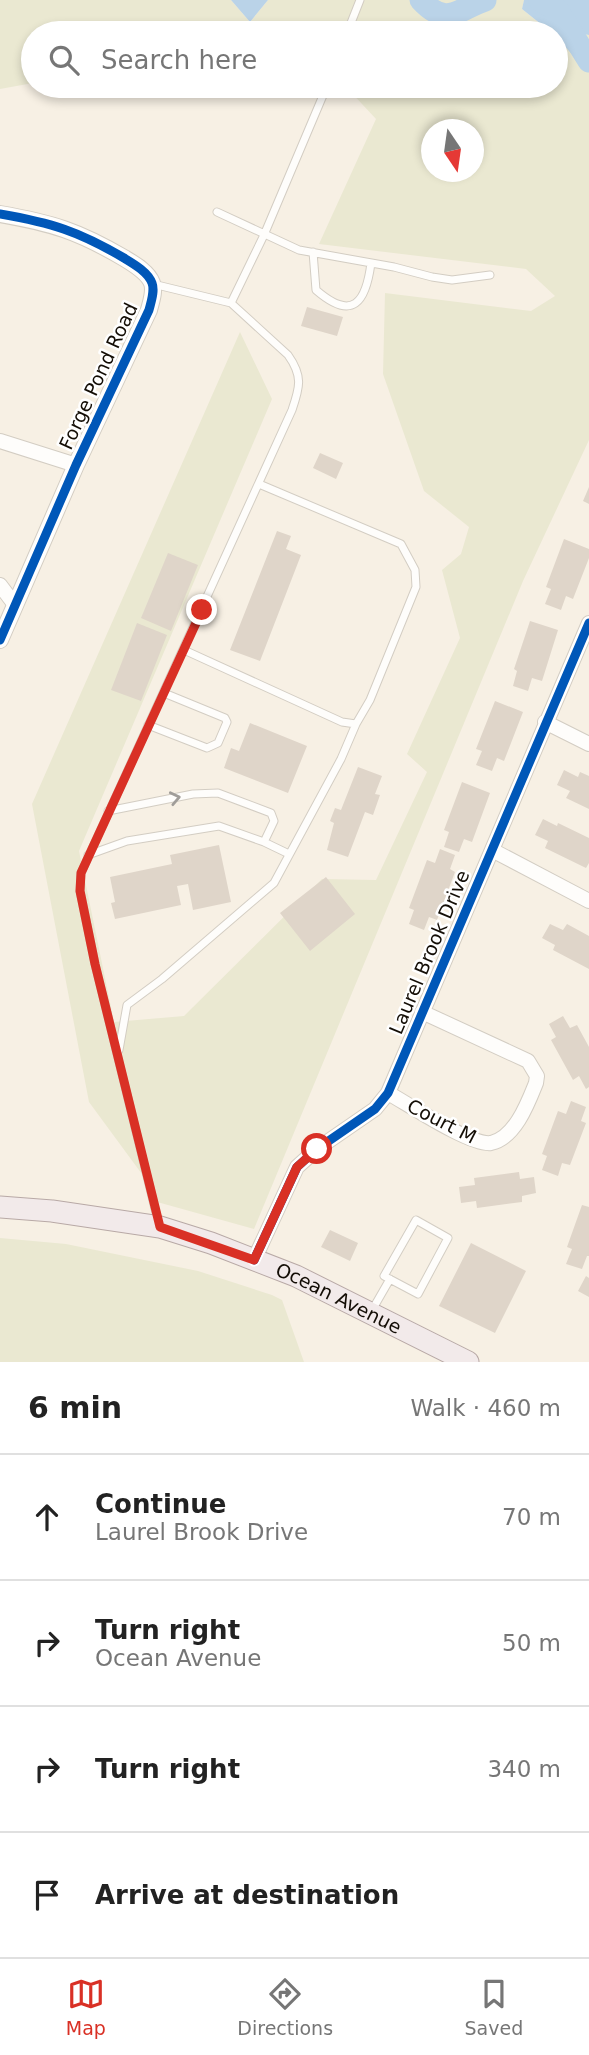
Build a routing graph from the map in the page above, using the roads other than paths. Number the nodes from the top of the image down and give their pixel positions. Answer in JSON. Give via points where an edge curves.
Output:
{"nodes":[{"id":1,"x":360,"y":0,"type":"edge"},
{"id":2,"x":352,"y":21,"type":"edge"},
{"id":3,"x":322,"y":98,"type":"edge"},
{"id":4,"x":216,"y":212,"type":"dead end"},
{"id":5,"x":0,"y":215,"type":"edge"},
{"id":6,"x":264,"y":235,"type":"junction"},
{"id":7,"x":313,"y":252,"type":"junction"},
{"id":8,"x":371,"y":263,"type":"junction"},
{"id":9,"x":490,"y":275,"type":"dead end"},
{"id":10,"x":153,"y":284,"type":"junction"},
{"id":11,"x":231,"y":303,"type":"junction"},
{"id":12,"x":0,"y":440,"type":"edge"},
{"id":13,"x":76,"y":465,"type":"junction"},
{"id":14,"x":259,"y":484,"type":"junction"},
{"id":15,"x":0,"y":585,"type":"edge"},
{"id":16,"x":15,"y":605,"type":"junction"},
{"id":17,"x":589,"y":623,"type":"edge"},
{"id":18,"x":0,"y":640,"type":"edge"},
{"id":19,"x":184,"y":650,"type":"junction"},
{"id":20,"x":164,"y":693,"type":"junction"},
{"id":21,"x":545,"y":722,"type":"junction"},
{"id":22,"x":356,"y":724,"type":"junction"},
{"id":23,"x":148,"y":725,"type":"junction"},
{"id":24,"x":589,"y":744,"type":"edge"},
{"id":25,"x":108,"y":811,"type":"junction"},
{"id":26,"x":264,"y":842,"type":"junction"},
{"id":27,"x":492,"y":850,"type":"junction"},
{"id":28,"x":289,"y":854,"type":"junction"},
{"id":29,"x":88,"y":855,"type":"junction"},
{"id":30,"x":589,"y":901,"type":"edge"},
{"id":31,"x":422,"y":1012,"type":"junction"},
{"id":32,"x":118,"y":1054,"type":"junction"},
{"id":33,"x":387,"y":1093,"type":"junction"},
{"id":34,"x":1,"y":1203,"type":"edge"},
{"id":35,"x":160,"y":1227,"type":"junction"},
{"id":36,"x":254,"y":1260,"type":"junction"},
{"id":37,"x":390,"y":1279,"type":"junction"},
{"id":38,"x":371,"y":1313,"type":"junction"},
{"id":39,"x":443,"y":1356,"type":"edge"},
{"id":40,"x":468,"y":1362,"type":"edge"}],
"edges":[{"from":1,"to":2,"type":"lane"},
{"from":3,"to":6,"type":"lane"},
{"from":4,"to":6,"type":"lane"},
{"from":5,"to":10,"type":"street","name":"Forge Pond Road","via":[[74,231],[135,264]]},
{"from":6,"to":7,"type":"lane"},
{"from":6,"to":11,"type":"lane"},
{"from":7,"to":8,"type":"lane"},
{"from":7,"to":8,"type":"lane","via":[[316,290],[338,305],[363,297]]},
{"from":8,"to":9,"type":"lane","via":[[453,280]]},
{"from":10,"to":11,"type":"lane"},
{"from":10,"to":13,"type":"street","name":"Forge Pond Road","via":[[149,310]]},
{"from":11,"to":14,"type":"lane","via":[[288,355],[300,386]]},
{"from":12,"to":13,"type":"street"},
{"from":13,"to":16,"type":"street","name":"Forge Pond Road"},
{"from":14,"to":19,"type":"lane"},
{"from":14,"to":22,"type":"lane","via":[[401,544],[415,570],[416,587]]},
{"from":15,"to":16,"type":"street"},
{"from":16,"to":18,"type":"street","name":"Forge Pond Road"},
{"from":17,"to":21,"type":"street","name":"Laurel Brook Drive"},
{"from":19,"to":20,"type":"lane"},
{"from":19,"to":22,"type":"lane","via":[[342,722]]},
{"from":20,"to":23,"type":"lane"},
{"from":20,"to":23,"type":"lane","via":[[225,718],[218,743],[207,748]]},
{"from":21,"to":24,"type":"street"},
{"from":21,"to":27,"type":"street","name":"Laurel Brook Drive"},
{"from":22,"to":28,"type":"lane"},
{"from":23,"to":25,"type":"lane"},
{"from":25,"to":26,"type":"lane","one_way":true,"via":[[218,793],[271,813],[274,821]]},
{"from":25,"to":29,"type":"lane"},
{"from":26,"to":28,"type":"lane"},
{"from":26,"to":29,"type":"lane","via":[[219,826],[127,841]]},
{"from":27,"to":30,"type":"street"},
{"from":27,"to":31,"type":"street","name":"Laurel Brook Drive"},
{"from":28,"to":32,"type":"lane","via":[[274,883],[127,1005]]},
{"from":29,"to":32,"type":"lane","via":[[80,891]]},
{"from":31,"to":33,"type":"street","name":"Laurel Brook Drive"},
{"from":31,"to":33,"type":"street","name":"Court M","via":[[528,1061],[537,1083],[514,1126],[490,1143],[471,1140]]},
{"from":32,"to":35,"type":"lane"},
{"from":33,"to":36,"type":"street","name":"Laurel Brook Drive","via":[[375,1109],[297,1167]]},
{"from":34,"to":35,"type":"main road","name":"Ocean Avenue"},
{"from":35,"to":36,"type":"main road","name":"Ocean Avenue"},
{"from":36,"to":38,"type":"main road","name":"Ocean Avenue"},
{"from":37,"to":37,"type":"lane","via":[[418,1294],[448,1238],[416,1220],[384,1276]]},
{"from":37,"to":38,"type":"lane"},
{"from":38,"to":39,"type":"main road","name":"Ocean Avenue"},
{"from":39,"to":40,"type":"main road","name":"Ocean Avenue"}]}
